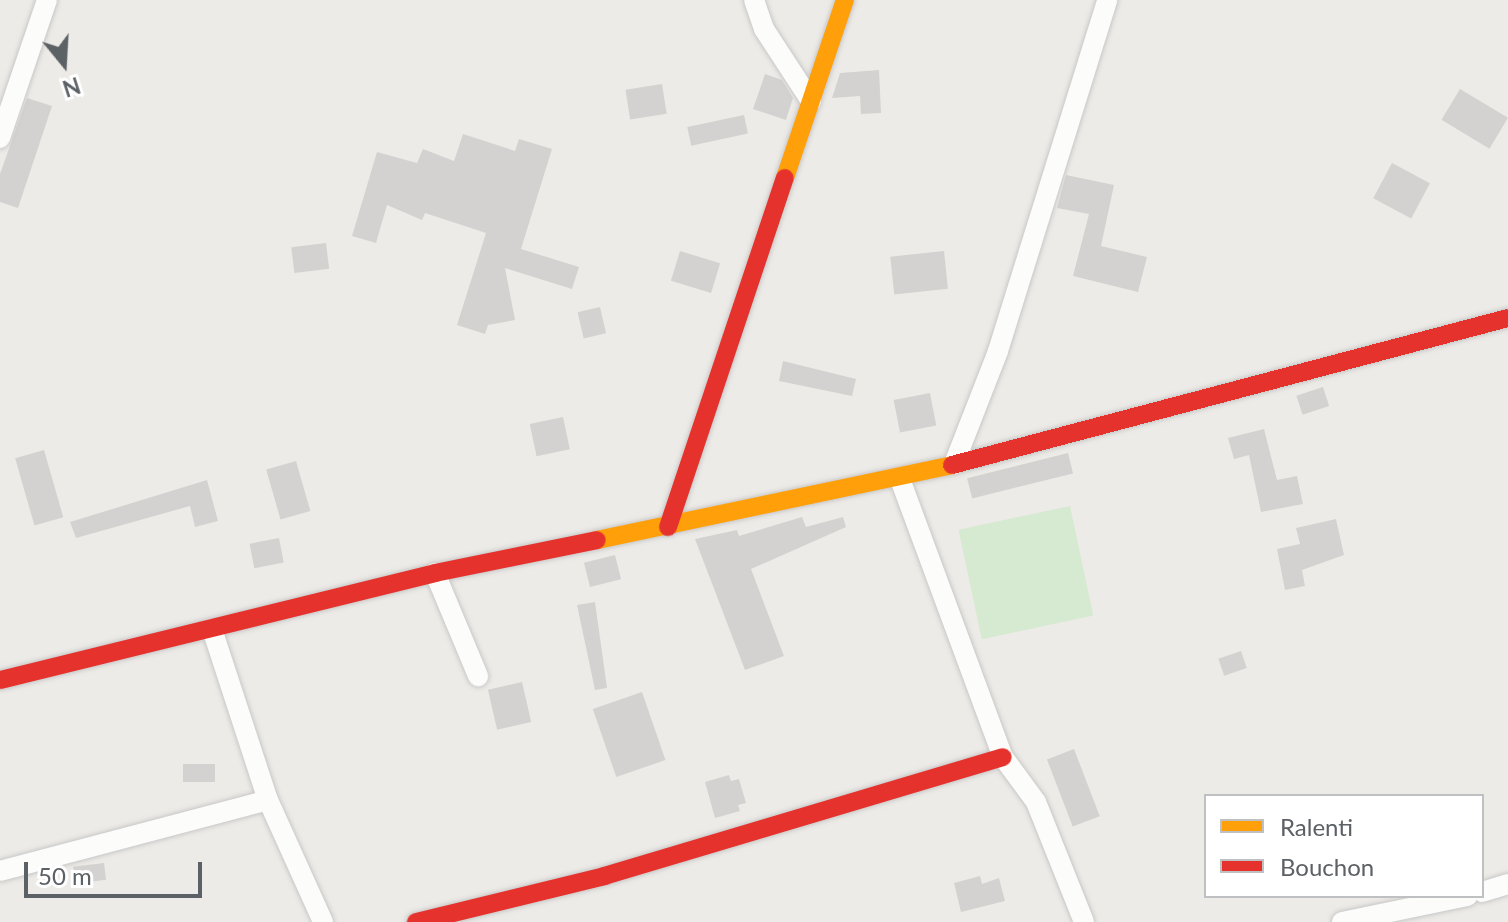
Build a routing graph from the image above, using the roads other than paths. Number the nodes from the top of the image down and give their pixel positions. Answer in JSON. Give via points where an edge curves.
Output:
{"nodes":[{"id":1,"x":47,"y":0,"type":"edge"},
{"id":2,"x":754,"y":0,"type":"edge"},
{"id":3,"x":845,"y":0,"type":"edge"},
{"id":4,"x":1107,"y":0,"type":"edge"},
{"id":5,"x":811,"y":101,"type":"junction"},
{"id":6,"x":0,"y":138,"type":"edge"},
{"id":7,"x":1508,"y":318,"type":"edge"},
{"id":8,"x":954,"y":464,"type":"junction"},
{"id":9,"x":900,"y":479,"type":"junction"},
{"id":10,"x":668,"y":527,"type":"junction"},
{"id":11,"x":435,"y":573,"type":"junction"},
{"id":12,"x":212,"y":629,"type":"junction"},
{"id":13,"x":478,"y":676,"type":"dead end"},
{"id":14,"x":0,"y":680,"type":"edge"},
{"id":15,"x":1003,"y":757,"type":"junction"},
{"id":16,"x":268,"y":800,"type":"junction"},
{"id":17,"x":0,"y":871,"type":"edge"},
{"id":18,"x":1508,"y":884,"type":"edge"},
{"id":19,"x":1484,"y":891,"type":"edge"},
{"id":20,"x":1457,"y":898,"type":"edge"},
{"id":21,"x":323,"y":922,"type":"edge"},
{"id":22,"x":416,"y":922,"type":"edge"},
{"id":23,"x":1084,"y":922,"type":"edge"},
{"id":24,"x":1342,"y":922,"type":"edge"}],
"edges":[{"from":1,"to":6,"type":"street"},
{"from":2,"to":5,"type":"street","via":[[764,29]]},
{"from":3,"to":5,"type":"street"},
{"from":4,"to":8,"type":"street","via":[[998,351]]},
{"from":5,"to":10,"type":"street"},
{"from":7,"to":8,"type":"street"},
{"from":8,"to":9,"type":"street"},
{"from":9,"to":10,"type":"street"},
{"from":9,"to":15,"type":"street"},
{"from":10,"to":11,"type":"street"},
{"from":11,"to":12,"type":"street"},
{"from":11,"to":13,"type":"street"},
{"from":12,"to":14,"type":"street"},
{"from":12,"to":16,"type":"street"},
{"from":15,"to":22,"type":"street","via":[[604,876]]},
{"from":15,"to":23,"type":"street","via":[[1036,802]]},
{"from":16,"to":17,"type":"street"},
{"from":16,"to":21,"type":"street"},
{"from":18,"to":19,"type":"street"},
{"from":20,"to":24,"type":"street"}]}
